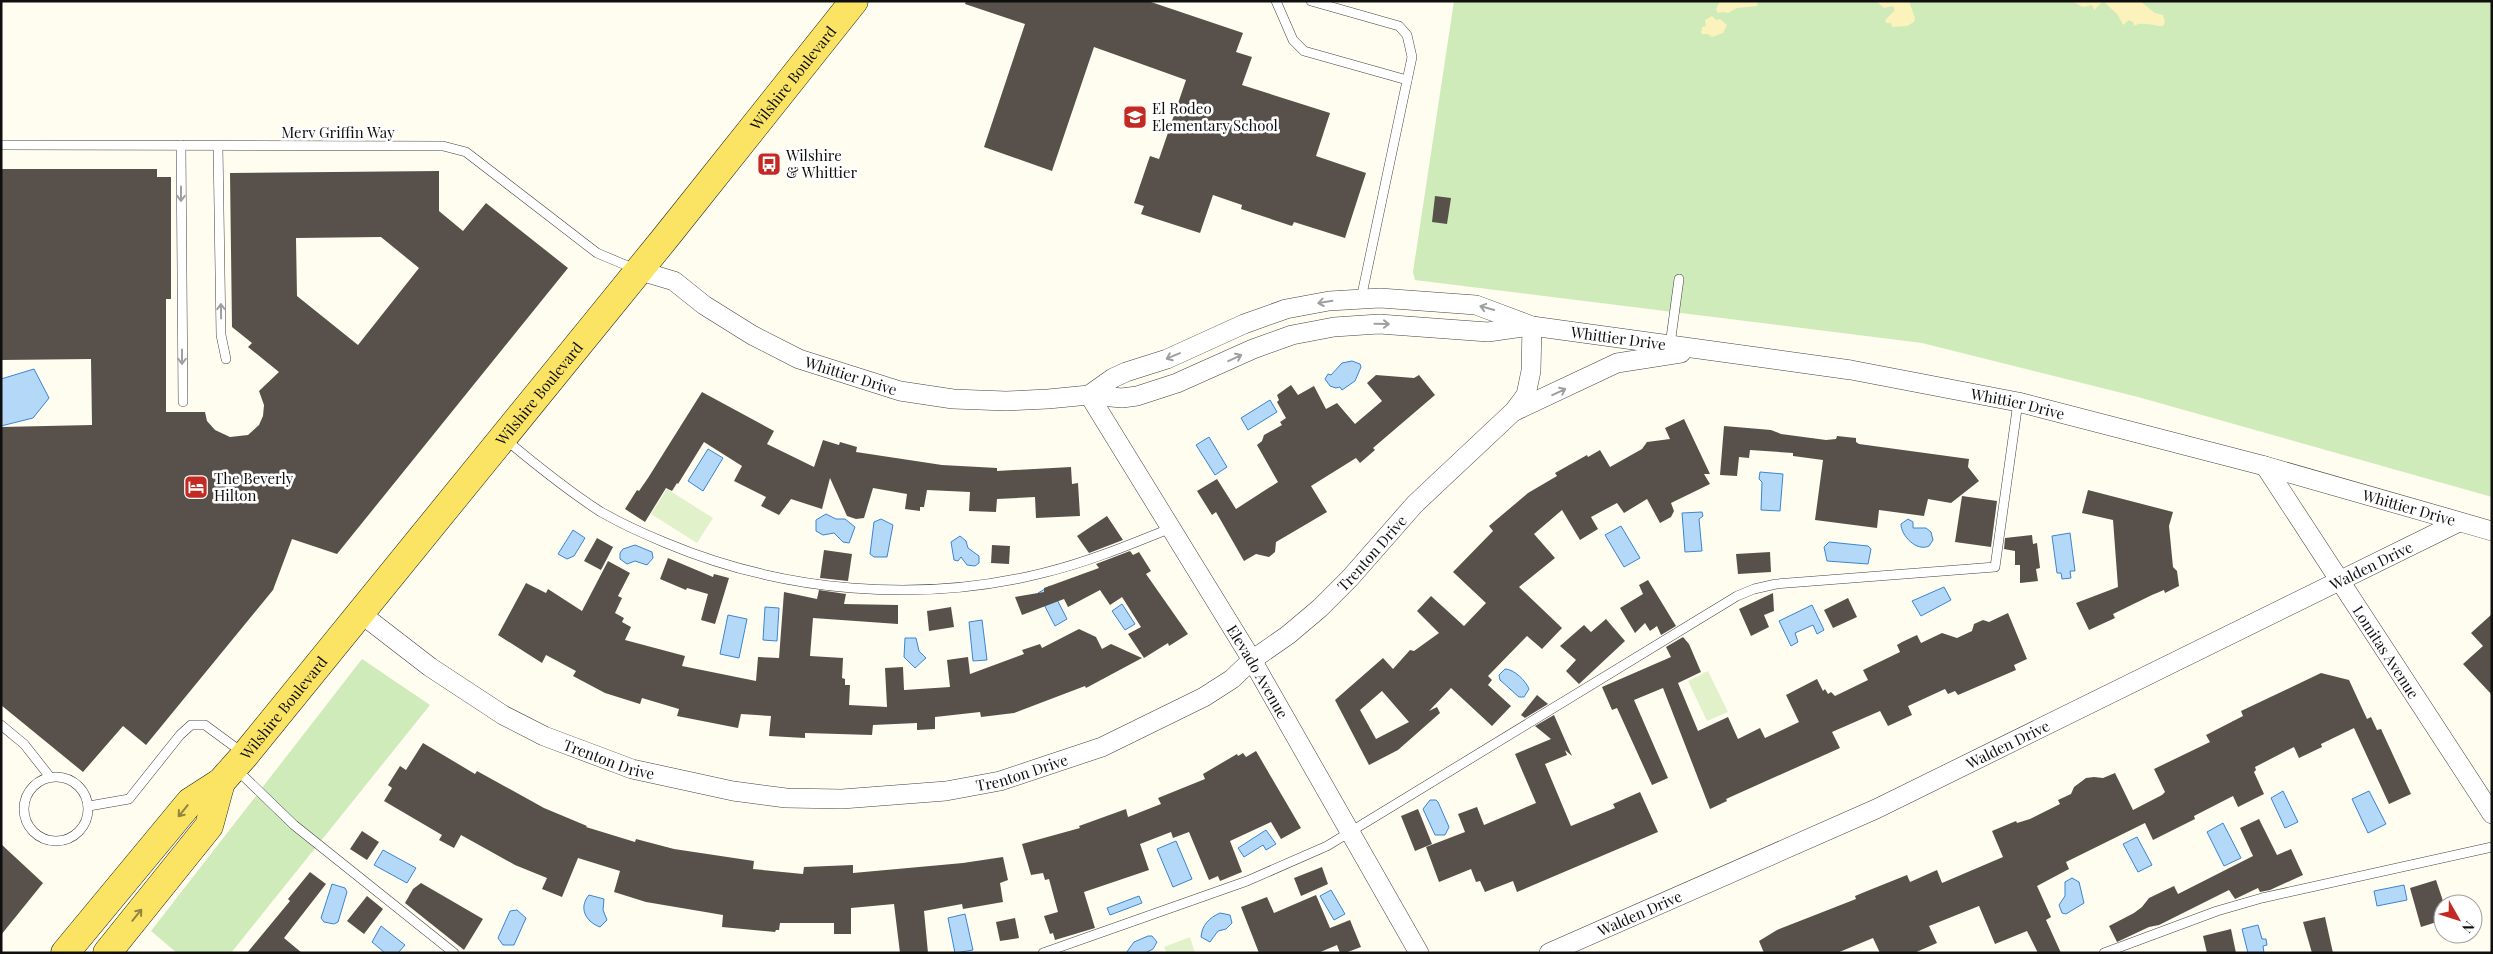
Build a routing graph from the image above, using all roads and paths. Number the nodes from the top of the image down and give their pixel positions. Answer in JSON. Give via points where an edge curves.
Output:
{"nodes":[{"id":1,"x":854,"y":1,"type":"edge"},
{"id":2,"x":1276,"y":1,"type":"edge"},
{"id":3,"x":1311,"y":1,"type":"edge"},
{"id":4,"x":1407,"y":80,"type":"junction"},
{"id":5,"x":1,"y":145,"type":"edge"},
{"id":6,"x":181,"y":145,"type":"junction"},
{"id":7,"x":218,"y":146,"type":"junction"},
{"id":8,"x":637,"y":270,"type":"junction"},
{"id":9,"x":1679,"y":279,"type":"dead end"},
{"id":10,"x":1361,"y":299,"type":"junction"},
{"id":11,"x":1532,"y":326,"type":"junction"},
{"id":12,"x":1670,"y":345,"type":"junction"},
{"id":13,"x":1702,"y":349,"type":"junction"},
{"id":14,"x":226,"y":359,"type":"dead end"},
{"id":15,"x":1089,"y":395,"type":"junction"},
{"id":16,"x":182,"y":402,"type":"dead end"},
{"id":17,"x":2018,"y":402,"type":"junction"},
{"id":18,"x":1514,"y":411,"type":"junction"},
{"id":19,"x":503,"y":438,"type":"junction"},
{"id":20,"x":2265,"y":466,"type":"junction"},
{"id":21,"x":2459,"y":522,"type":"junction"},
{"id":22,"x":1171,"y":528,"type":"junction"},
{"id":23,"x":2492,"y":531,"type":"edge"},
{"id":24,"x":2340,"y":581,"type":"junction"},
{"id":25,"x":360,"y":613,"type":"junction"},
{"id":26,"x":1252,"y":660,"type":"junction"},
{"id":27,"x":1,"y":725,"type":"edge"},
{"id":28,"x":233,"y":768,"type":"junction"},
{"id":29,"x":50,"y":777,"type":"junction"},
{"id":30,"x":89,"y":806,"type":"junction"},
{"id":31,"x":2492,"y":814,"type":"edge"},
{"id":32,"x":1352,"y":832,"type":"junction"},
{"id":33,"x":2492,"y":847,"type":"edge"},
{"id":34,"x":115,"y":950,"type":"edge"},
{"id":35,"x":66,"y":953,"type":"edge"},
{"id":36,"x":454,"y":953,"type":"edge"},
{"id":37,"x":1043,"y":953,"type":"edge"},
{"id":38,"x":1419,"y":953,"type":"edge"},
{"id":39,"x":1549,"y":953,"type":"edge"},
{"id":40,"x":2104,"y":953,"type":"edge"}],
"edges":[{"from":1,"to":8,"type":"main road","name":"Wilshire Boulevard"},
{"from":2,"to":4,"type":"lane","via":[[1293,40],[1304,51]]},
{"from":3,"to":4,"type":"lane","via":[[1399,26],[1407,35],[1412,57]]},
{"from":4,"to":10,"type":"lane"},
{"from":5,"to":6,"type":"lane","name":"Merv Griffin Way"},
{"from":6,"to":7,"type":"lane","name":"Merv Griffin Way"},
{"from":6,"to":16,"type":"lane","one_way":true},
{"from":7,"to":8,"type":"lane","name":"Merv Griffin Way","via":[[443,146],[466,152],[597,253]]},
{"from":14,"to":7,"type":"lane","one_way":true,"via":[[221,335]]},
{"from":8,"to":15,"type":"street","name":"Whittier Drive","via":[[674,281],[752,336],[799,359],[900,392],[1006,401]]},
{"from":8,"to":19,"type":"main road","name":"Wilshire Boulevard"},
{"from":9,"to":12,"type":"lane"},
{"from":11,"to":10,"type":"street","name":"Whittier Drive","one_way":true,"via":[[1476,305]]},
{"from":10,"to":15,"type":"street","name":"Whittier Drive","one_way":true,"via":[[1286,310],[1244,324],[1168,359],[1113,378]]},
{"from":11,"to":12,"type":"street","name":"Whittier Drive"},
{"from":15,"to":11,"type":"street","name":"Whittier Drive","one_way":true,"via":[[1137,396],[1178,383],[1292,335],[1334,327],[1379,324],[1488,332]]},
{"from":11,"to":18,"type":"street","name":"Trenton Drive","via":[[1531,371],[1526,395]]},
{"from":12,"to":13,"type":"street","name":"Whittier Drive"},
{"from":13,"to":17,"type":"street","name":"Whittier Drive","via":[[1850,370]]},
{"from":18,"to":13,"type":"street","one_way":true,"via":[[1617,363]]},
{"from":15,"to":22,"type":"street","name":"Elevado Avenue"},
{"from":17,"to":20,"type":"street","name":"Whittier Drive"},
{"from":17,"to":32,"type":"lane","via":[[1995,567],[1776,584],[1737,596]]},
{"from":18,"to":26,"type":"street","name":"Trenton Drive","via":[[1415,504],[1320,608]]},
{"from":19,"to":22,"type":"lane","via":[[603,513],[638,531],[714,561],[806,584],[901,589],[996,582],[1087,562]]},
{"from":19,"to":25,"type":"main road","name":"Wilshire Boulevard"},
{"from":20,"to":21,"type":"street","name":"Whittier Drive"},
{"from":20,"to":24,"type":"street","name":"Lomitas Avenue"},
{"from":21,"to":23,"type":"street","name":"Whittier Drive"},
{"from":21,"to":24,"type":"street","name":"Walden Drive"},
{"from":22,"to":26,"type":"street","name":"Elevado Avenue"},
{"from":24,"to":31,"type":"street","name":"Lomitas Avenue"},
{"from":24,"to":39,"type":"street","name":"Walden Drive","via":[[1876,809]]},
{"from":25,"to":26,"type":"street","name":"Trenton Drive","via":[[463,690],[544,736],[632,769],[733,791],[786,798],[842,799],[927,793],[1000,781],[1102,747],[1150,724],[1204,697],[1232,679]]},
{"from":25,"to":28,"type":"main road","name":"Wilshire Boulevard"},
{"from":26,"to":32,"type":"street","name":"Elevado Avenue"},
{"from":27,"to":29,"type":"lane","via":[[24,744]]},
{"from":28,"to":30,"type":"lane","via":[[205,725],[191,725],[129,799]]},
{"from":34,"to":28,"type":"main road","name":"Wilshire Boulevard","one_way":true,"via":[[209,826]]},
{"from":28,"to":35,"type":"main road","name":"Wilshire Boulevard","one_way":true,"via":[[190,802]]},
{"from":28,"to":36,"type":"lane","via":[[294,825]]},
{"from":29,"to":30,"type":"lane","via":[[76,783],[86,795]]},
{"from":29,"to":30,"type":"lane","via":[[40,781],[26,797],[25,818],[37,836],[57,842],[68,840],[77,834],[88,816]]},
{"from":32,"to":37,"type":"lane","via":[[1248,881]]},
{"from":32,"to":38,"type":"street","name":"Elevado Avenue"},
{"from":33,"to":40,"type":"lane","via":[[2262,898],[2217,911]]}]}
